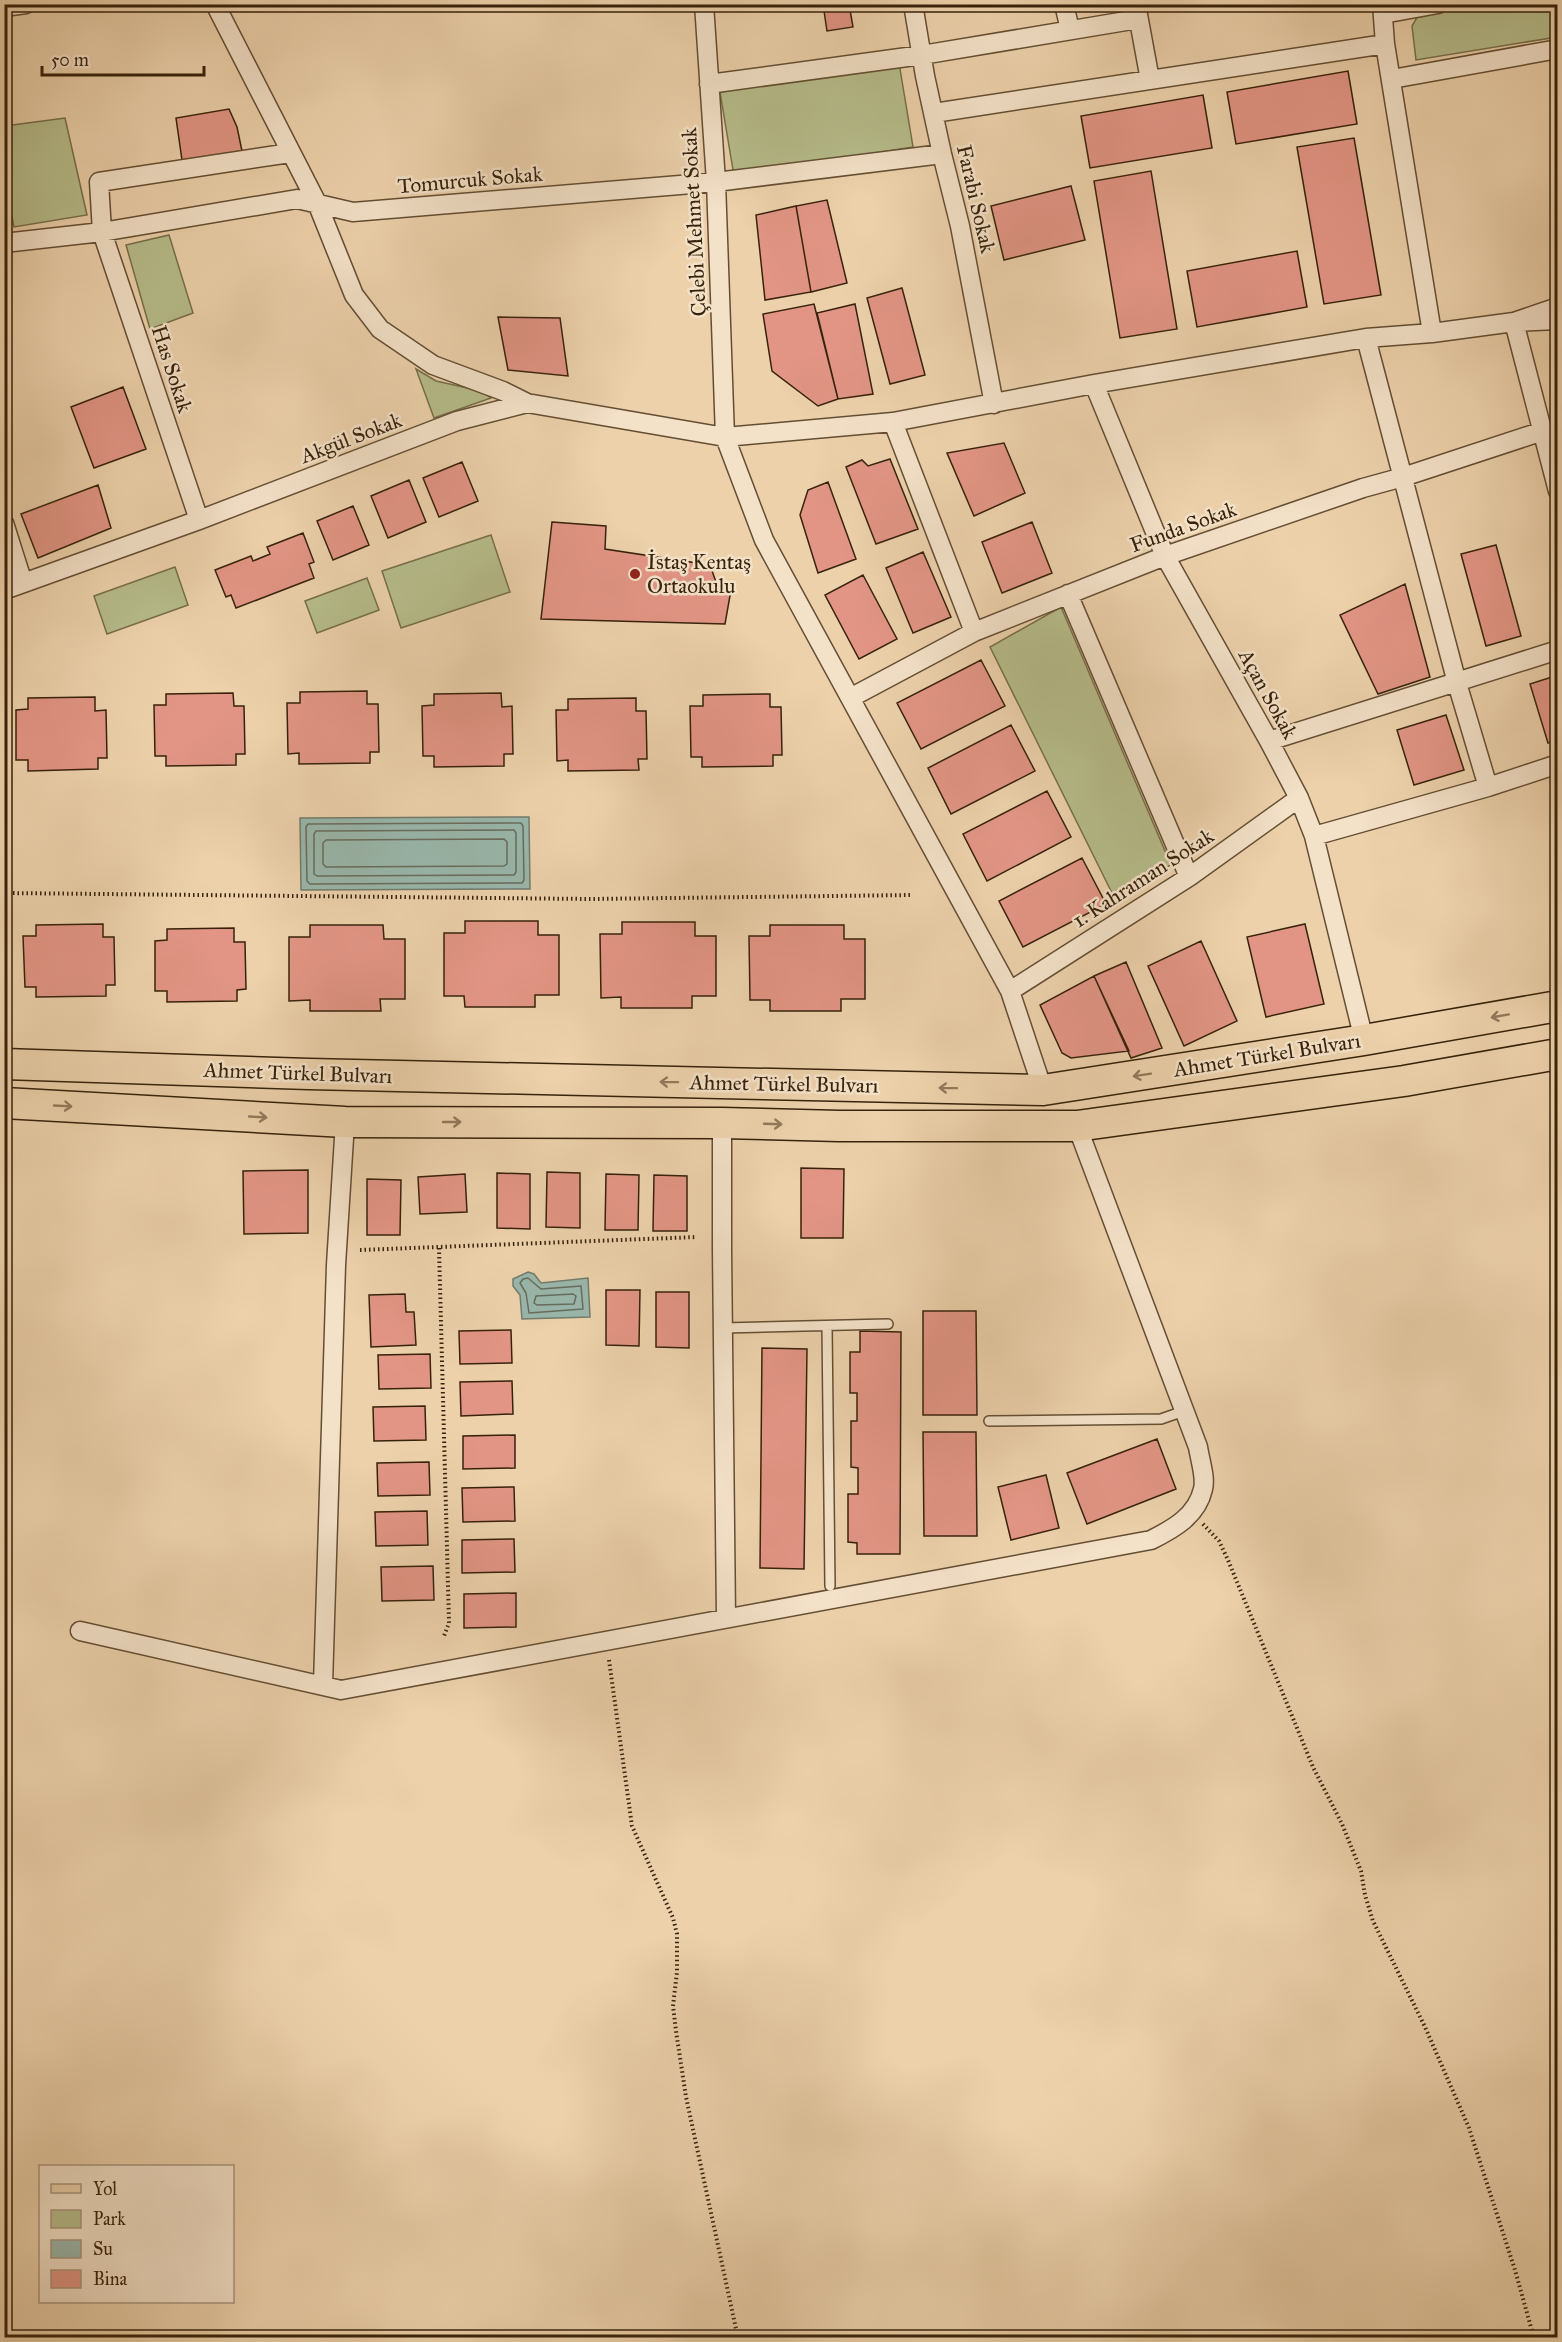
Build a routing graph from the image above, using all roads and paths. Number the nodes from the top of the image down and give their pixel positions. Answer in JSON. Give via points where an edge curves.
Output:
{"nodes":[{"id":1,"x":26,"y":4,"type":"edge"},
{"id":2,"x":215,"y":4,"type":"edge"},
{"id":3,"x":704,"y":4,"type":"edge"},
{"id":4,"x":914,"y":4,"type":"edge"},
{"id":5,"x":1064,"y":4,"type":"edge"},
{"id":6,"x":1438,"y":4,"type":"edge"},
{"id":7,"x":4,"y":7,"type":"edge"},
{"id":8,"x":1382,"y":9,"type":"edge"},
{"id":9,"x":1137,"y":12,"type":"edge"},
{"id":10,"x":1070,"y":30,"type":"junction"},
{"id":11,"x":1386,"y":44,"type":"junction"},
{"id":12,"x":1557,"y":49,"type":"edge"},
{"id":13,"x":922,"y":55,"type":"junction"},
{"id":14,"x":1392,"y":78,"type":"junction"},
{"id":15,"x":1150,"y":80,"type":"junction"},
{"id":16,"x":710,"y":84,"type":"junction"},
{"id":17,"x":934,"y":113,"type":"junction"},
{"id":18,"x":290,"y":153,"type":"junction"},
{"id":19,"x":942,"y":154,"type":"junction"},
{"id":20,"x":716,"y":182,"type":"junction"},
{"id":21,"x":317,"y":203,"type":"junction"},
{"id":22,"x":102,"y":232,"type":"junction"},
{"id":23,"x":4,"y":243,"type":"edge"},
{"id":24,"x":1557,"y":307,"type":"edge"},
{"id":25,"x":1557,"y":320,"type":"edge"},
{"id":26,"x":1514,"y":322,"type":"junction"},
{"id":27,"x":1432,"y":333,"type":"junction"},
{"id":28,"x":1366,"y":338,"type":"junction"},
{"id":29,"x":1094,"y":384,"type":"junction"},
{"id":30,"x":527,"y":403,"type":"junction"},
{"id":31,"x":994,"y":404,"type":"junction"},
{"id":32,"x":893,"y":422,"type":"junction"},
{"id":33,"x":1543,"y":431,"type":"junction"},
{"id":34,"x":725,"y":437,"type":"junction"},
{"id":35,"x":1403,"y":477,"type":"junction"},
{"id":36,"x":1557,"y":491,"type":"edge"},
{"id":37,"x":199,"y":520,"type":"junction"},
{"id":38,"x":4,"y":523,"type":"edge"},
{"id":39,"x":1165,"y":556,"type":"junction"},
{"id":40,"x":23,"y":583,"type":"junction"},
{"id":41,"x":4,"y":590,"type":"edge"},
{"id":42,"x":1068,"y":594,"type":"junction"},
{"id":43,"x":974,"y":632,"type":"junction"},
{"id":44,"x":1557,"y":650,"type":"edge"},
{"id":45,"x":1456,"y":683,"type":"junction"},
{"id":46,"x":852,"y":697,"type":"junction"},
{"id":47,"x":1269,"y":741,"type":"junction"},
{"id":48,"x":1557,"y":764,"type":"edge"},
{"id":49,"x":1488,"y":787,"type":"junction"},
{"id":50,"x":1299,"y":798,"type":"junction"},
{"id":51,"x":1314,"y":836,"type":"junction"},
{"id":52,"x":1189,"y":877,"type":"junction"},
{"id":53,"x":4,"y":893,"type":"edge"},
{"id":54,"x":912,"y":895,"type":"dead end"},
{"id":55,"x":1010,"y":991,"type":"junction"},
{"id":56,"x":1557,"y":1006,"type":"edge"},
{"id":57,"x":1364,"y":1040,"type":"junction"},
{"id":58,"x":1557,"y":1054,"type":"edge"},
{"id":59,"x":4,"y":1064,"type":"edge"},
{"id":60,"x":1043,"y":1090,"type":"junction"},
{"id":61,"x":4,"y":1103,"type":"edge"},
{"id":62,"x":345,"y":1122,"type":"junction"},
{"id":63,"x":723,"y":1123,"type":"junction"},
{"id":64,"x":1077,"y":1126,"type":"junction"},
{"id":65,"x":697,"y":1237,"type":"dead end"},
{"id":66,"x":439,"y":1248,"type":"junction"},
{"id":67,"x":360,"y":1250,"type":"dead end"},
{"id":68,"x":888,"y":1324,"type":"dead end"},
{"id":69,"x":827,"y":1326,"type":"junction"},
{"id":70,"x":723,"y":1328,"type":"junction"},
{"id":71,"x":1184,"y":1410,"type":"junction"},
{"id":72,"x":989,"y":1421,"type":"dead end"},
{"id":73,"x":1191,"y":1512,"type":"junction"},
{"id":74,"x":830,"y":1586,"type":"dead end"},
{"id":75,"x":726,"y":1618,"type":"junction"},
{"id":76,"x":80,"y":1631,"type":"dead end"},
{"id":77,"x":444,"y":1636,"type":"dead end"},
{"id":78,"x":606,"y":1640,"type":"junction"},
{"id":79,"x":323,"y":1685,"type":"junction"},
{"id":80,"x":738,"y":2337,"type":"edge"},
{"id":81,"x":1534,"y":2337,"type":"edge"}],
"edges":[{"from":1,"to":7,"type":"street"},
{"from":2,"to":18,"type":"street"},
{"from":3,"to":16,"type":"street","name":"Çelebi Mehmet Sokak"},
{"from":4,"to":13,"type":"street","name":"Farabi Sokak"},
{"from":5,"to":10,"type":"street"},
{"from":6,"to":8,"type":"street"},
{"from":8,"to":11,"type":"street"},
{"from":9,"to":10,"type":"street"},
{"from":9,"to":15,"type":"street"},
{"from":10,"to":13,"type":"street"},
{"from":11,"to":14,"type":"street"},
{"from":11,"to":15,"type":"street"},
{"from":12,"to":14,"type":"street"},
{"from":13,"to":16,"type":"street"},
{"from":13,"to":17,"type":"street","name":"Farabi Sokak"},
{"from":14,"to":27,"type":"street"},
{"from":15,"to":17,"type":"street"},
{"from":16,"to":20,"type":"street","name":"Çelebi Mehmet Sokak"},
{"from":17,"to":19,"type":"street","name":"Farabi Sokak"},
{"from":18,"to":21,"type":"street"},
{"from":18,"to":22,"type":"street","name":"Has Sokak","via":[[99,182]]},
{"from":19,"to":20,"type":"street","name":"Tomurcuk Sokak"},
{"from":19,"to":31,"type":"street","name":"Farabi Sokak"},
{"from":20,"to":21,"type":"street","name":"Tomurcuk Sokak","via":[[353,212]]},
{"from":20,"to":34,"type":"street","name":"Çelebi Mehmet Sokak"},
{"from":21,"to":22,"type":"street","name":"Tomurcuk Sokak","via":[[297,199]]},
{"from":21,"to":30,"type":"street","via":[[354,295],[380,328],[433,365]]},
{"from":22,"to":23,"type":"street","name":"Tomurcuk Sokak"},
{"from":22,"to":37,"type":"street","name":"Has Sokak"},
{"from":24,"to":26,"type":"street"},
{"from":25,"to":26,"type":"street"},
{"from":26,"to":27,"type":"street","name":"Akgül Sokak"},
{"from":26,"to":33,"type":"street"},
{"from":27,"to":28,"type":"street","name":"Akgül Sokak"},
{"from":28,"to":29,"type":"street","name":"Akgül Sokak"},
{"from":28,"to":35,"type":"street"},
{"from":29,"to":31,"type":"street","name":"Akgül Sokak"},
{"from":29,"to":39,"type":"street","name":"Açan Sokak"},
{"from":30,"to":34,"type":"street","name":"Akgül Sokak"},
{"from":30,"to":37,"type":"street","name":"Akgül Sokak","via":[[457,421]]},
{"from":31,"to":32,"type":"street","name":"Akgül Sokak"},
{"from":32,"to":34,"type":"street","name":"Akgül Sokak"},
{"from":32,"to":43,"type":"street"},
{"from":33,"to":35,"type":"street","name":"Funda Sokak"},
{"from":33,"to":36,"type":"street"},
{"from":34,"to":46,"type":"street","name":"Çelebi Mehmet Sokak","via":[[764,540]]},
{"from":35,"to":39,"type":"street","name":"Funda Sokak"},
{"from":35,"to":45,"type":"street"},
{"from":37,"to":40,"type":"street","name":"Akgül Sokak"},
{"from":38,"to":40,"type":"street"},
{"from":39,"to":42,"type":"street","name":"Funda Sokak"},
{"from":39,"to":47,"type":"street","name":"Açan Sokak"},
{"from":40,"to":41,"type":"street","name":"Akgül Sokak"},
{"from":42,"to":43,"type":"street","name":"Funda Sokak"},
{"from":42,"to":52,"type":"street"},
{"from":43,"to":46,"type":"street","name":"Funda Sokak"},
{"from":44,"to":45,"type":"street"},
{"from":45,"to":47,"type":"street"},
{"from":45,"to":49,"type":"street"},
{"from":46,"to":55,"type":"street","name":"Çelebi Mehmet Sokak"},
{"from":47,"to":50,"type":"street","name":"Açan Sokak"},
{"from":48,"to":49,"type":"street"},
{"from":49,"to":51,"type":"street"},
{"from":50,"to":51,"type":"street","name":"Açan Sokak"},
{"from":50,"to":52,"type":"street","name":"1. Kahraman Sokak"},
{"from":51,"to":57,"type":"street","name":"Açan Sokak"},
{"from":52,"to":55,"type":"street","name":"1. Kahraman Sokak"},
{"from":53,"to":54,"type":"path","via":[[590,899]]},
{"from":55,"to":60,"type":"street","name":"Çelebi Mehmet Sokak"},
{"from":56,"to":57,"type":"main road","name":"Ahmet Türkel Bulvarı","one_way":true},
{"from":57,"to":60,"type":"main road","name":"Ahmet Türkel Bulvarı","one_way":true},
{"from":58,"to":64,"type":"main road","name":"Ahmet Türkel Bulvarı","via":[[1404,1081]]},
{"from":60,"to":59,"type":"main road","name":"Ahmet Türkel Bulvarı","one_way":true},
{"from":61,"to":62,"type":"main road","name":"Ahmet Türkel Bulvarı","one_way":true},
{"from":62,"to":63,"type":"main road","name":"Ahmet Türkel Bulvarı","one_way":true},
{"from":62,"to":79,"type":"street","via":[[336,1264]]},
{"from":63,"to":64,"type":"main road","name":"Ahmet Türkel Bulvarı","one_way":true},
{"from":63,"to":70,"type":"street"},
{"from":64,"to":71,"type":"street"},
{"from":65,"to":66,"type":"path"},
{"from":66,"to":67,"type":"path"},
{"from":66,"to":77,"type":"path","via":[[449,1623]]},
{"from":68,"to":69,"type":"lane"},
{"from":69,"to":70,"type":"lane"},
{"from":69,"to":74,"type":"lane"},
{"from":70,"to":75,"type":"street"},
{"from":71,"to":72,"type":"lane","via":[[1161,1419]]},
{"from":71,"to":73,"type":"street","via":[[1198,1447],[1204,1488]]},
{"from":73,"to":75,"type":"street","via":[[1179,1526],[1151,1540]]},
{"from":73,"to":81,"type":"path","via":[[1219,1541],[1228,1560],[1308,1756],[1361,1871],[1373,1921],[1470,2128]]},
{"from":75,"to":78,"type":"street"},
{"from":76,"to":79,"type":"street"},
{"from":78,"to":79,"type":"street","via":[[341,1690]]},
{"from":78,"to":80,"type":"path","via":[[632,1826],[677,1934],[673,2006],[686,2097]]}]}
